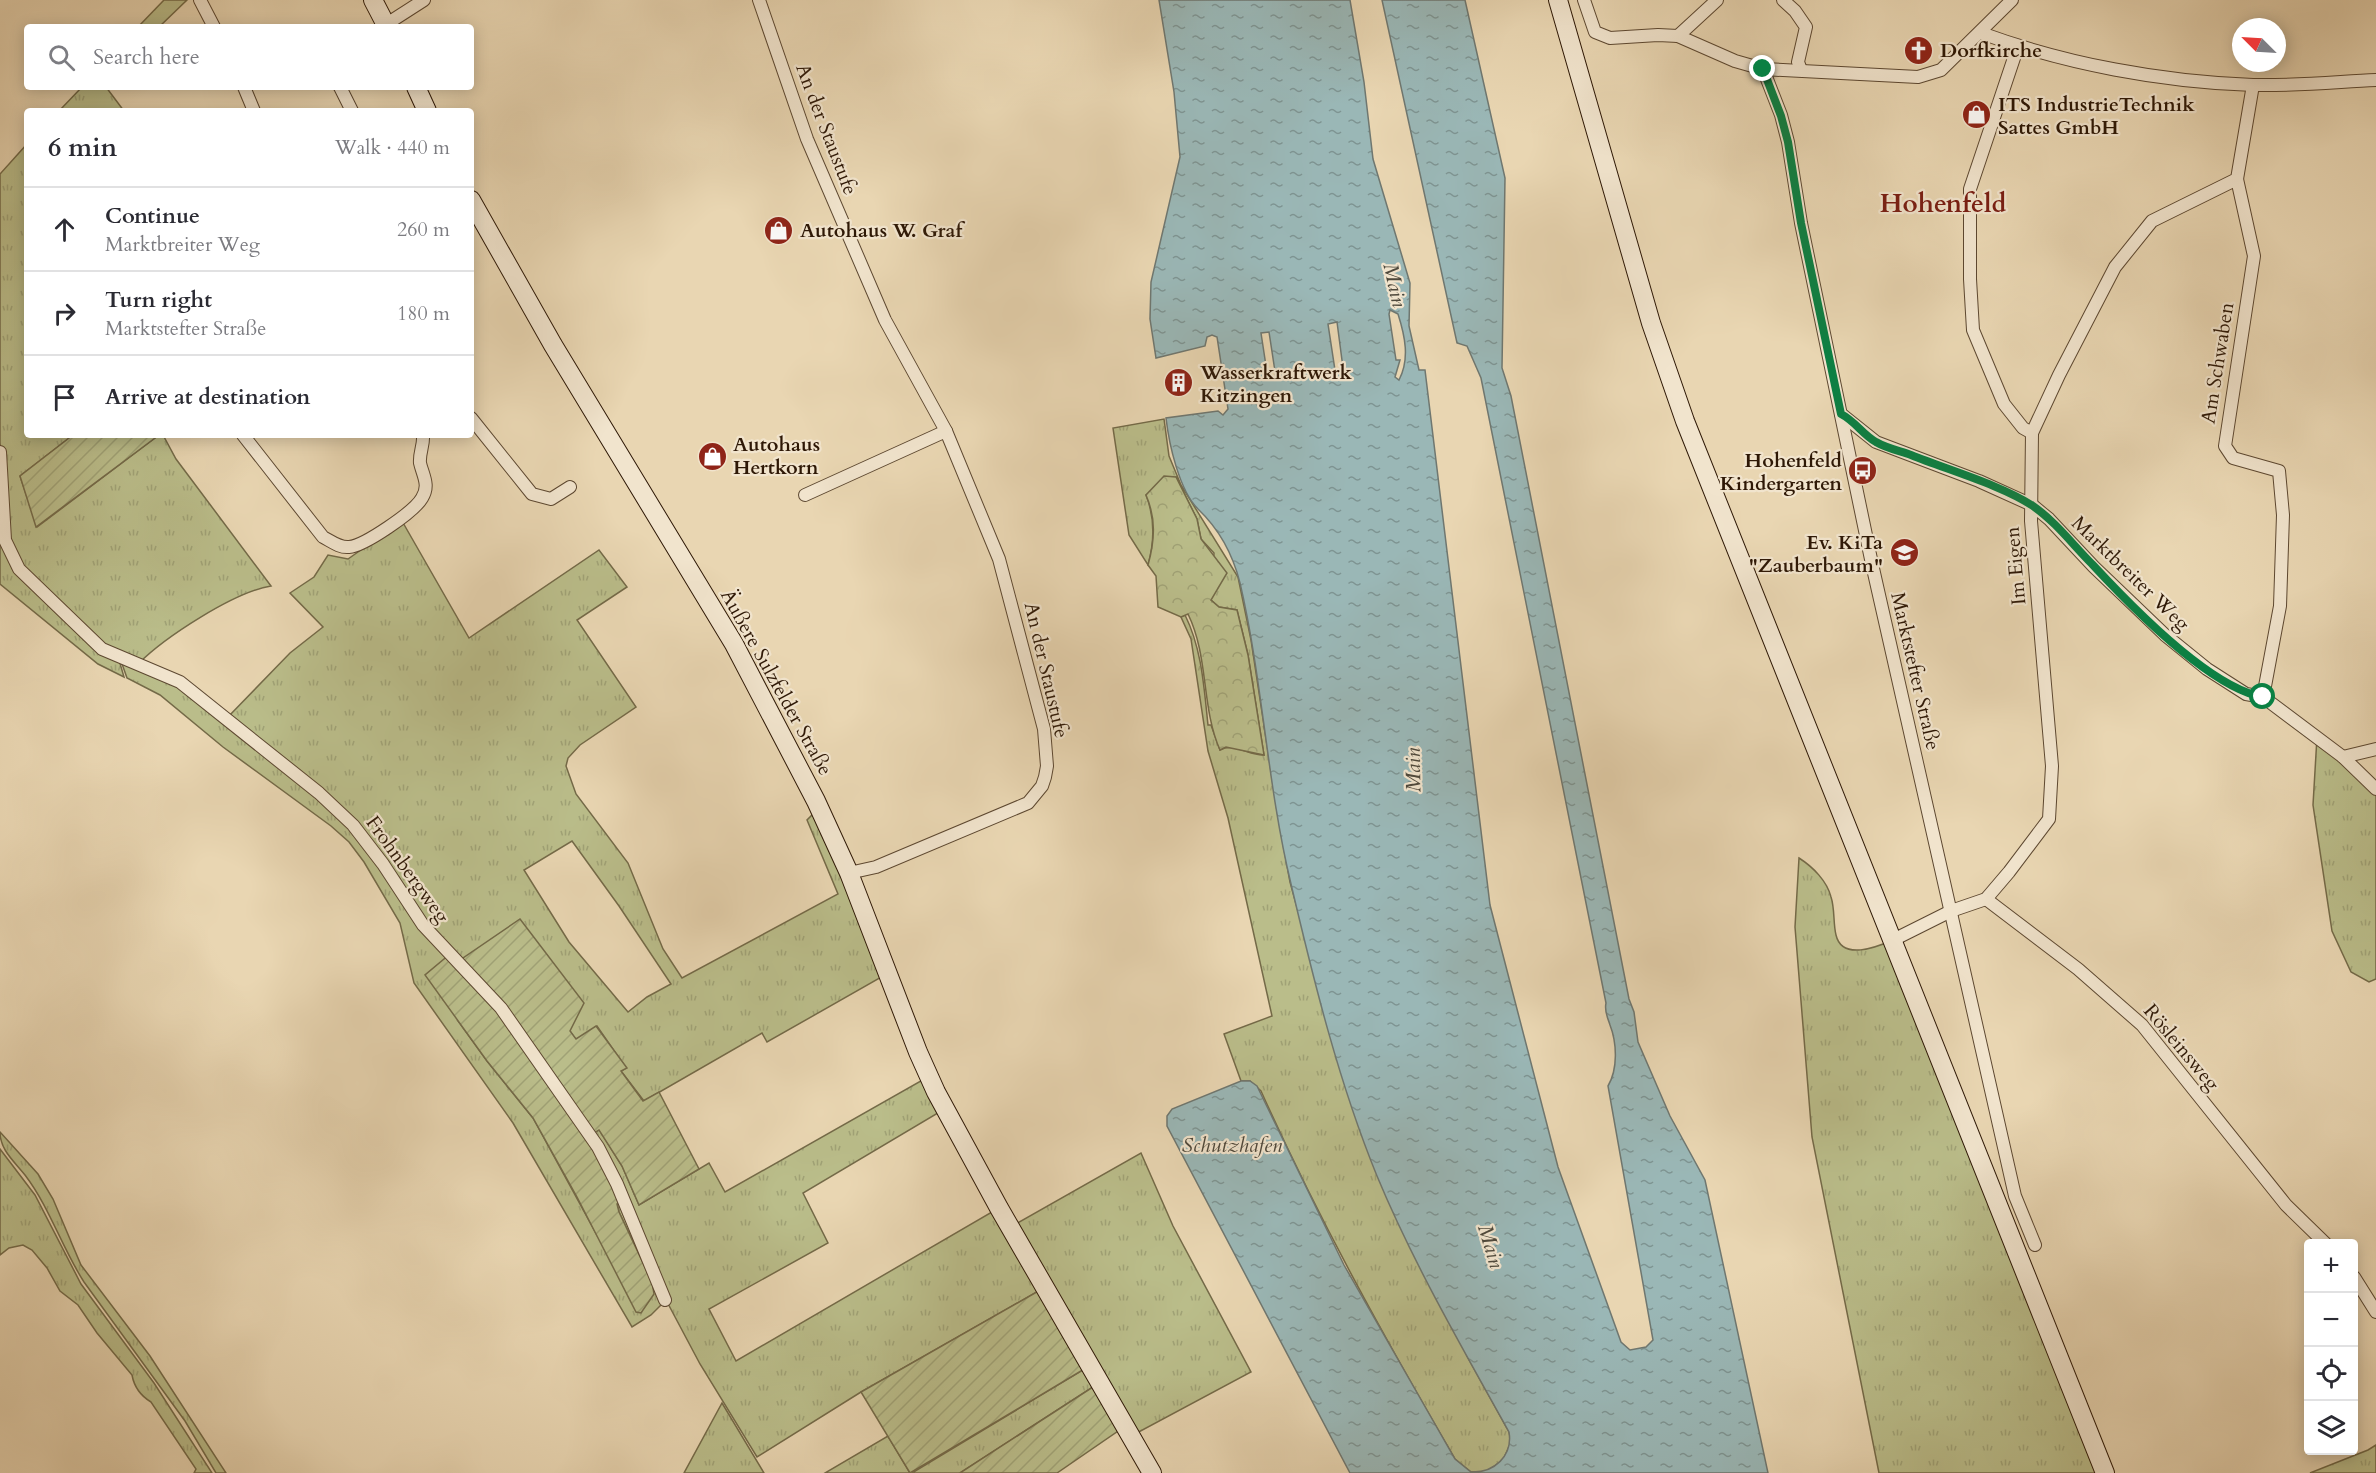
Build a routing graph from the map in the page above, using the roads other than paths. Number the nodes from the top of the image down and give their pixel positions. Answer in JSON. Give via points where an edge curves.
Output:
{"nodes":[{"id":1,"x":200,"y":0,"type":"edge"},
{"id":2,"x":374,"y":0,"type":"edge"},
{"id":3,"x":424,"y":0,"type":"edge"},
{"id":4,"x":759,"y":0,"type":"edge"},
{"id":5,"x":1558,"y":0,"type":"edge"},
{"id":6,"x":1584,"y":0,"type":"edge"},
{"id":7,"x":1717,"y":0,"type":"edge"},
{"id":8,"x":1783,"y":0,"type":"edge"},
{"id":9,"x":2012,"y":0,"type":"edge"},
{"id":10,"x":212,"y":24,"type":"edge"},
{"id":11,"x":384,"y":24,"type":"edge"},
{"id":12,"x":388,"y":24,"type":"edge"},
{"id":13,"x":1981,"y":33,"type":"junction"},
{"id":14,"x":1678,"y":36,"type":"junction"},
{"id":15,"x":2018,"y":46,"type":"junction"},
{"id":16,"x":1763,"y":69,"type":"junction"},
{"id":17,"x":1801,"y":70,"type":"junction"},
{"id":18,"x":2376,"y":80,"type":"edge"},
{"id":19,"x":2253,"y":85,"type":"junction"},
{"id":20,"x":247,"y":90,"type":"edge"},
{"id":21,"x":342,"y":90,"type":"edge"},
{"id":22,"x":417,"y":90,"type":"edge"},
{"id":23,"x":253,"y":108,"type":"edge"},
{"id":24,"x":350,"y":108,"type":"edge"},
{"id":25,"x":426,"y":108,"type":"edge"},
{"id":26,"x":2237,"y":179,"type":"junction"},
{"id":27,"x":474,"y":205,"type":"edge"},
{"id":28,"x":1841,"y":414,"type":"junction"},
{"id":29,"x":474,"y":422,"type":"edge"},
{"id":30,"x":946,"y":431,"type":"junction"},
{"id":31,"x":2032,"y":433,"type":"junction"},
{"id":32,"x":245,"y":438,"type":"edge"},
{"id":33,"x":423,"y":438,"type":"edge"},
{"id":34,"x":0,"y":452,"type":"edge"},
{"id":35,"x":570,"y":487,"type":"dead end"},
{"id":36,"x":805,"y":495,"type":"dead end"},
{"id":37,"x":2032,"y":505,"type":"junction"},
{"id":38,"x":2263,"y":697,"type":"junction"},
{"id":39,"x":2376,"y":749,"type":"edge"},
{"id":40,"x":2343,"y":757,"type":"junction"},
{"id":41,"x":2376,"y":789,"type":"edge"},
{"id":42,"x":849,"y":873,"type":"junction"},
{"id":43,"x":1986,"y":899,"type":"junction"},
{"id":44,"x":1951,"y":911,"type":"junction"},
{"id":45,"x":1893,"y":940,"type":"junction"},
{"id":46,"x":2321,"y":1239,"type":"edge"},
{"id":47,"x":2035,"y":1245,"type":"dead end"},
{"id":48,"x":2358,"y":1283,"type":"edge"},
{"id":49,"x":665,"y":1300,"type":"dead end"},
{"id":50,"x":2376,"y":1312,"type":"edge"},
{"id":51,"x":1152,"y":1473,"type":"edge"},
{"id":52,"x":2105,"y":1473,"type":"edge"}],
"edges":[{"from":1,"to":10,"type":"street"},
{"from":2,"to":11,"type":"main road"},
{"from":3,"to":12,"type":"street"},
{"from":4,"to":30,"type":"street","name":"An der Staustufe","via":[[812,149],[885,320]]},
{"from":5,"to":45,"type":"main road","via":[[1650,323]]},
{"from":6,"to":14,"type":"street","via":[[1595,32],[1610,38]]},
{"from":7,"to":14,"type":"street"},
{"from":8,"to":17,"type":"street","via":[[1806,27],[1798,62]]},
{"from":9,"to":13,"type":"street"},
{"from":13,"to":15,"type":"street"},
{"from":13,"to":17,"type":"street","via":[[1941,70],[1918,77]]},
{"from":14,"to":16,"type":"street"},
{"from":15,"to":19,"type":"street","via":[[2179,78]]},
{"from":15,"to":31,"type":"street","via":[[1970,189],[1970,279],[1974,330],[2004,404],[2023,428]]},
{"from":16,"to":17,"type":"street"},
{"from":16,"to":28,"type":"street","name":"Marktstefter Straße","via":[[1788,142]]},
{"from":18,"to":19,"type":"street"},
{"from":19,"to":26,"type":"street"},
{"from":20,"to":23,"type":"street"},
{"from":21,"to":24,"type":"street"},
{"from":22,"to":25,"type":"main road"},
{"from":26,"to":31,"type":"street","name":"Im Eigen","via":[[2152,221],[2115,267]]},
{"from":26,"to":38,"type":"street","name":"Am Schwaben","via":[[2254,256],[2225,446],[2233,458],[2279,471],[2283,515],[2280,606]]},
{"from":27,"to":42,"type":"main road","name":"Äußere Sulzfelder Straße","via":[[553,345],[734,644]]},
{"from":28,"to":37,"type":"street","name":"Marktbreiter Weg","via":[[1876,442]]},
{"from":28,"to":44,"type":"street","name":"Marktstefter Straße"},
{"from":29,"to":35,"type":"street","via":[[532,494],[550,499]]},
{"from":30,"to":36,"type":"street"},
{"from":30,"to":42,"type":"street","name":"An der Staustufe","via":[[999,559],[1018,624],[1044,729],[1045,777],[1035,795],[1016,809],[876,867]]},
{"from":31,"to":37,"type":"street","name":"Im Eigen"},
{"from":32,"to":33,"type":"street","via":[[323,537],[348,548],[363,543],[414,508],[422,498],[426,486],[420,463]]},
{"from":34,"to":49,"type":"street","name":"Frohnbergweg","via":[[5,540],[19,569],[102,649],[180,682],[319,793],[353,825],[423,925],[501,1008],[598,1147]]},
{"from":37,"to":38,"type":"street","name":"Marktbreiter Weg","via":[[2164,635],[2236,688]]},
{"from":37,"to":43,"type":"street","name":"Im Eigen","via":[[2052,766],[2049,819]]},
{"from":38,"to":40,"type":"street","name":"Marktbreiter Weg"},
{"from":39,"to":40,"type":"street"},
{"from":40,"to":41,"type":"street","name":"Marktbreiter Weg"},
{"from":42,"to":51,"type":"main road","name":"Äußere Sulzfelder Straße","via":[[918,1052],[999,1208]]},
{"from":43,"to":44,"type":"street"},
{"from":43,"to":46,"type":"street","name":"Rösleinsweg","via":[[2078,969],[2142,1025],[2286,1205]]},
{"from":44,"to":45,"type":"street"},
{"from":44,"to":47,"type":"street","name":"Marktstefter Straße","via":[[2015,1196]]},
{"from":45,"to":52,"type":"main road"},
{"from":48,"to":50,"type":"street"}]}
